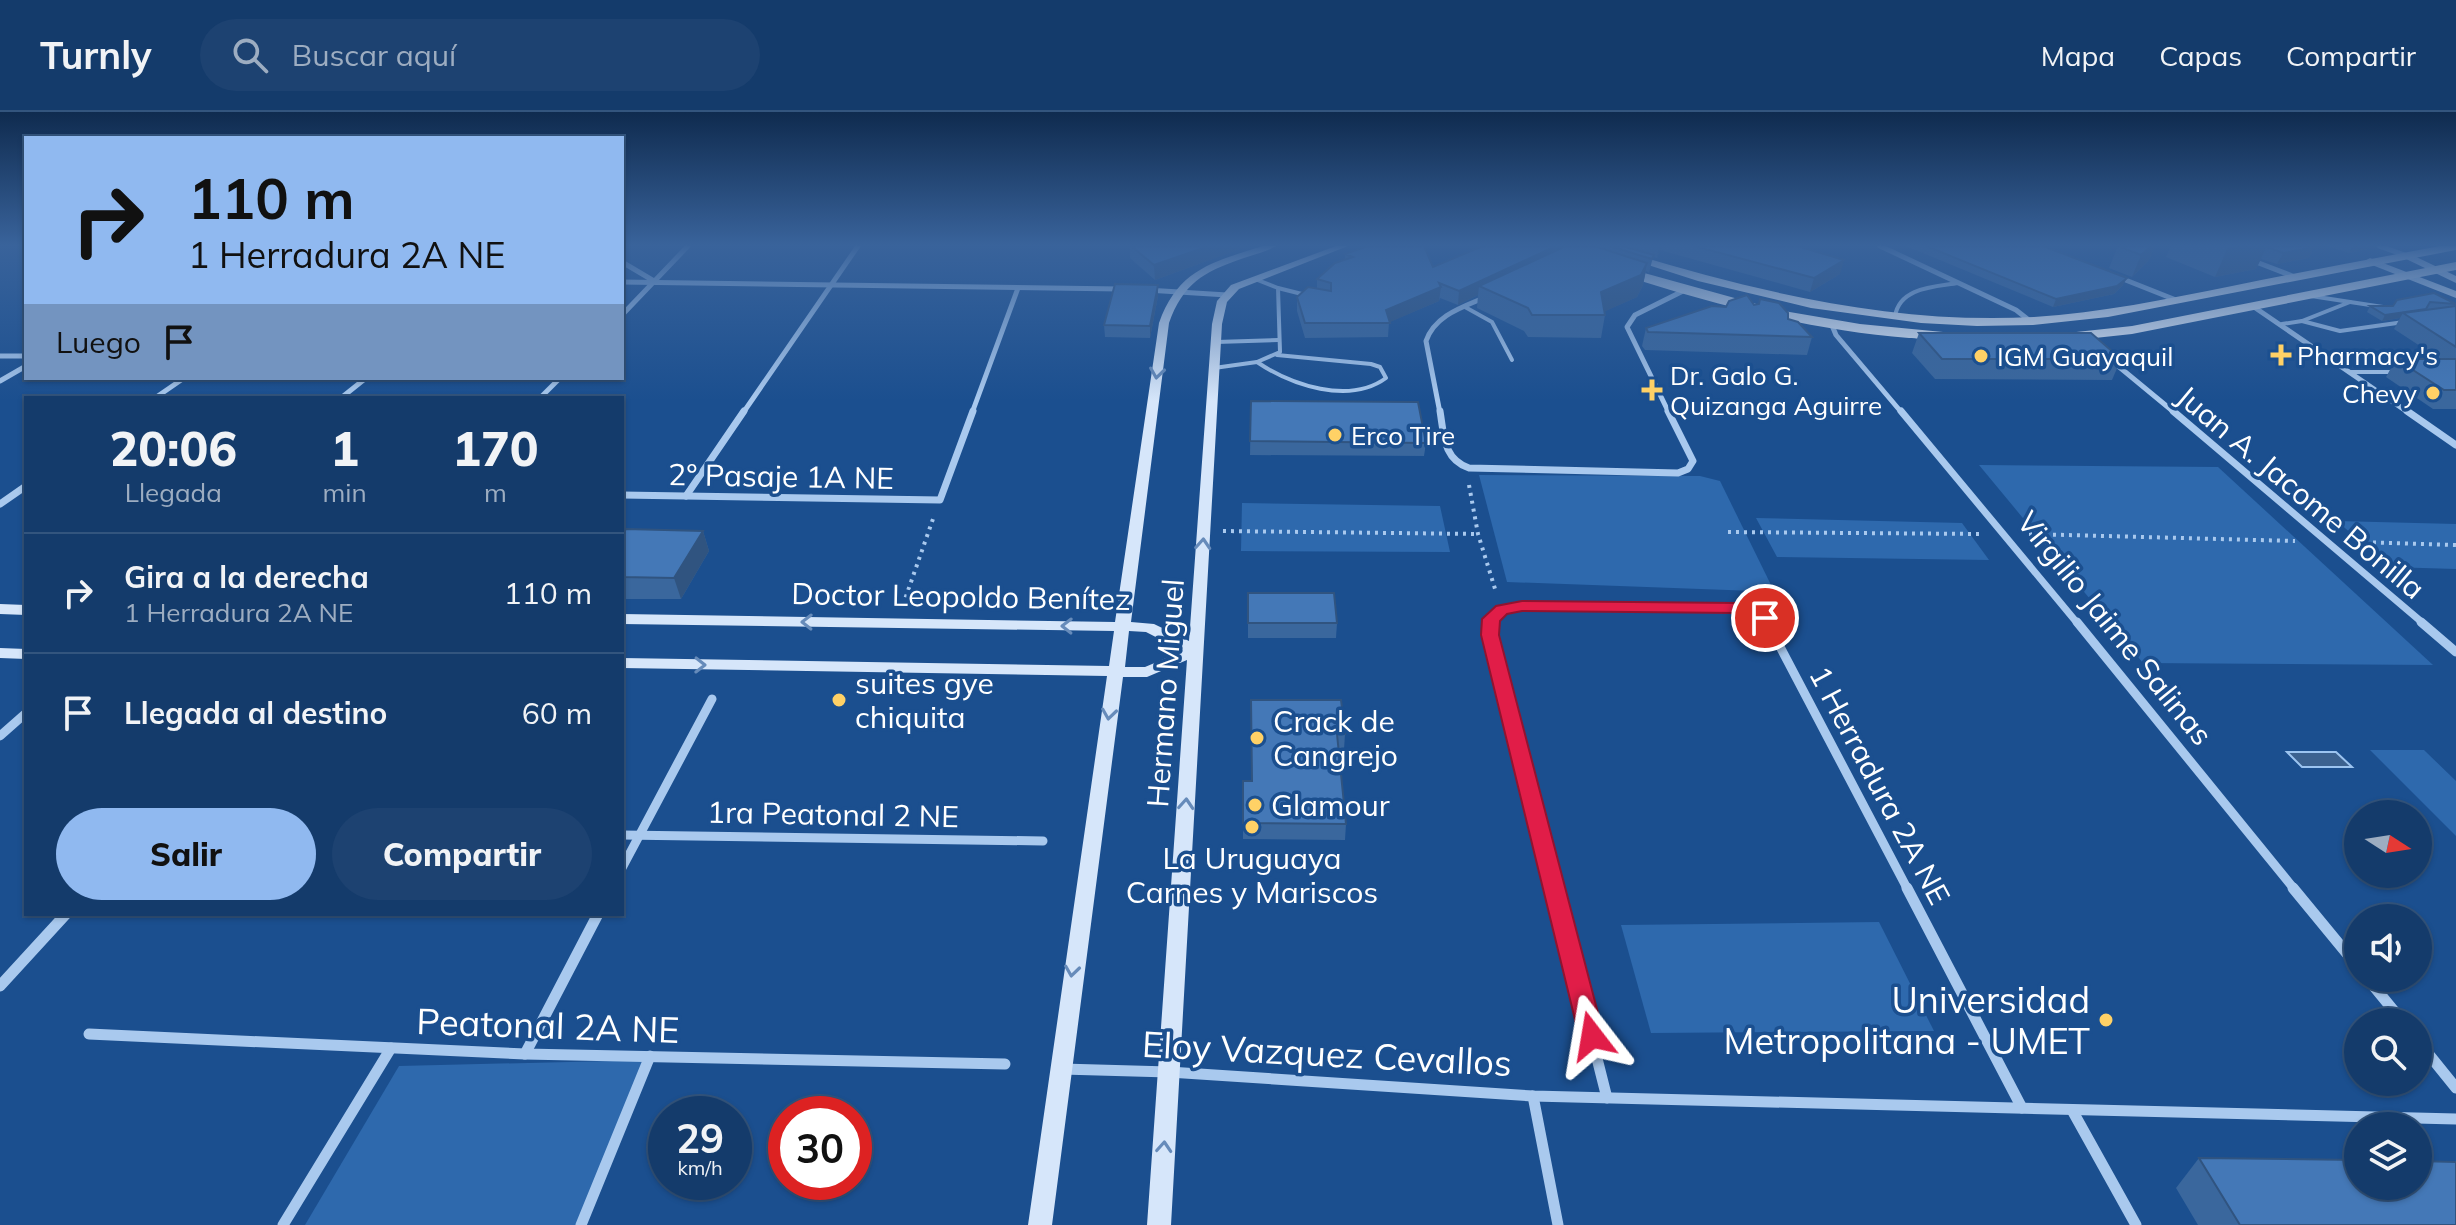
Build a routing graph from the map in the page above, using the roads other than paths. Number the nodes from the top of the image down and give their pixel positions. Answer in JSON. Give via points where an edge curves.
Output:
{"nodes":[{"id":1,"x":639,"y":298,"type":"edge"},
{"id":2,"x":823,"y":298,"type":"edge"},
{"id":3,"x":1014,"y":298,"type":"edge"},
{"id":4,"x":1173,"y":298,"type":"edge"},
{"id":5,"x":1226,"y":298,"type":"edge"},
{"id":6,"x":1281,"y":298,"type":"edge"},
{"id":7,"x":1485,"y":298,"type":"edge"},
{"id":8,"x":1669,"y":298,"type":"edge"},
{"id":9,"x":1705,"y":298,"type":"edge"},
{"id":10,"x":1780,"y":298,"type":"edge"},
{"id":11,"x":1901,"y":298,"type":"edge"},
{"id":12,"x":1991,"y":298,"type":"edge"},
{"id":13,"x":2171,"y":298,"type":"edge"},
{"id":14,"x":2187,"y":298,"type":"edge"},
{"id":15,"x":2298,"y":298,"type":"edge"},
{"id":16,"x":2322,"y":298,"type":"edge"},
{"id":17,"x":2176,"y":300,"type":"junction"},
{"id":18,"x":2351,"y":302,"type":"junction"},
{"id":19,"x":1465,"y":307,"type":"junction"},
{"id":20,"x":2254,"y":307,"type":"junction"},
{"id":21,"x":2389,"y":307,"type":"edge"},
{"id":22,"x":624,"y":313,"type":"edge"},
{"id":23,"x":1895,"y":316,"type":"junction"},
{"id":24,"x":2417,"y":320,"type":"edge"},
{"id":25,"x":2030,"y":321,"type":"junction"},
{"id":26,"x":2302,"y":321,"type":"junction"},
{"id":27,"x":1831,"y":323,"type":"junction"},
{"id":28,"x":2282,"y":324,"type":"junction"},
{"id":29,"x":1952,"y":336,"type":"edge"},
{"id":30,"x":2052,"y":338,"type":"edge"},
{"id":31,"x":1278,"y":340,"type":"junction"},
{"id":32,"x":1216,"y":342,"type":"junction"},
{"id":33,"x":1277,"y":355,"type":"junction"},
{"id":34,"x":0,"y":356,"type":"edge"},
{"id":35,"x":24,"y":356,"type":"edge"},
{"id":36,"x":2109,"y":359,"type":"edge"},
{"id":37,"x":1512,"y":360,"type":"dead end"},
{"id":38,"x":1257,"y":362,"type":"junction"},
{"id":39,"x":24,"y":367,"type":"edge"},
{"id":40,"x":1214,"y":368,"type":"junction"},
{"id":41,"x":2349,"y":372,"type":"junction"},
{"id":42,"x":2394,"y":372,"type":"edge"},
{"id":43,"x":181,"y":380,"type":"edge"},
{"id":44,"x":364,"y":380,"type":"edge"},
{"id":45,"x":558,"y":380,"type":"edge"},
{"id":46,"x":0,"y":381,"type":"edge"},
{"id":47,"x":158,"y":396,"type":"edge"},
{"id":48,"x":344,"y":396,"type":"edge"},
{"id":49,"x":542,"y":396,"type":"edge"},
{"id":50,"x":2456,"y":445,"type":"edge"},
{"id":51,"x":24,"y":487,"type":"edge"},
{"id":52,"x":624,"y":495,"type":"edge"},
{"id":53,"x":686,"y":496,"type":"junction"},
{"id":54,"x":0,"y":504,"type":"edge"},
{"id":55,"x":0,"y":609,"type":"edge"},
{"id":56,"x":24,"y":610,"type":"edge"},
{"id":57,"x":624,"y":619,"type":"edge"},
{"id":58,"x":1121,"y":627,"type":"junction"},
{"id":59,"x":1196,"y":651,"type":"junction"},
{"id":60,"x":2456,"y":652,"type":"edge"},
{"id":61,"x":0,"y":653,"type":"edge"},
{"id":62,"x":24,"y":654,"type":"edge"},
{"id":63,"x":624,"y":663,"type":"edge"},
{"id":64,"x":1115,"y":671,"type":"junction"},
{"id":65,"x":712,"y":699,"type":"dead end"},
{"id":66,"x":24,"y":715,"type":"edge"},
{"id":67,"x":0,"y":736,"type":"edge"},
{"id":68,"x":624,"y":835,"type":"edge"},
{"id":69,"x":639,"y":835,"type":"junction"},
{"id":70,"x":1043,"y":841,"type":"dead end"},
{"id":71,"x":624,"y":864,"type":"edge"},
{"id":72,"x":64,"y":916,"type":"edge"},
{"id":73,"x":597,"y":916,"type":"edge"},
{"id":74,"x":2344,"y":950,"type":"edge"},
{"id":75,"x":0,"y":986,"type":"edge"},
{"id":76,"x":2378,"y":992,"type":"edge"},
{"id":77,"x":2392,"y":1008,"type":"edge"},
{"id":78,"x":89,"y":1034,"type":"dead end"},
{"id":79,"x":391,"y":1048,"type":"junction"},
{"id":80,"x":525,"y":1054,"type":"junction"},
{"id":81,"x":650,"y":1056,"type":"junction"},
{"id":82,"x":2432,"y":1058,"type":"edge"},
{"id":83,"x":1005,"y":1064,"type":"dead end"},
{"id":84,"x":1059,"y":1069,"type":"junction"},
{"id":85,"x":1169,"y":1072,"type":"junction"},
{"id":86,"x":2456,"y":1088,"type":"edge"},
{"id":87,"x":1533,"y":1096,"type":"junction"},
{"id":88,"x":1607,"y":1098,"type":"junction"},
{"id":89,"x":2022,"y":1108,"type":"junction"},
{"id":90,"x":2072,"y":1110,"type":"junction"},
{"id":91,"x":2456,"y":1119,"type":"edge"},
{"id":92,"x":283,"y":1225,"type":"edge"},
{"id":93,"x":581,"y":1225,"type":"edge"},
{"id":94,"x":1040,"y":1225,"type":"edge"},
{"id":95,"x":1159,"y":1225,"type":"edge"},
{"id":96,"x":1558,"y":1225,"type":"edge"},
{"id":97,"x":2136,"y":1225,"type":"edge"}],
"edges":[{"from":1,"to":22,"type":"street"},
{"from":2,"to":53,"type":"street"},
{"from":3,"to":53,"type":"street","name":"2° Pasaje 1A NE","via":[[940,500]]},
{"from":4,"to":58,"type":"street","name":"Hermano Miguel","one_way":true,"via":[[1164,323]]},
{"from":5,"to":32,"type":"street","name":"Hermano Miguel"},
{"from":6,"to":31,"type":"lane"},
{"from":7,"to":19,"type":"street"},
{"from":8,"to":19,"type":"street","via":[[1635,315],[1627,327],[1693,461],[1678,473],[1466,468],[1454,463],[1426,341],[1437,322]]},
{"from":9,"to":27,"type":"main road","via":[[1750,312]]},
{"from":10,"to":23,"type":"main road"},
{"from":11,"to":23,"type":"lane"},
{"from":12,"to":25,"type":"street"},
{"from":13,"to":17,"type":"street"},
{"from":14,"to":17,"type":"main road"},
{"from":15,"to":20,"type":"main road"},
{"from":16,"to":18,"type":"lane"},
{"from":17,"to":25,"type":"main road"},
{"from":18,"to":21,"type":"lane"},
{"from":18,"to":26,"type":"lane"},
{"from":19,"to":37,"type":"lane","via":[[1492,322]]},
{"from":20,"to":28,"type":"street"},
{"from":20,"to":30,"type":"main road","via":[[2084,339]]},
{"from":23,"to":25,"type":"main road"},
{"from":24,"to":26,"type":"lane","via":[[2343,332],[2327,332]]},
{"from":26,"to":28,"type":"lane"},
{"from":27,"to":29,"type":"main road"},
{"from":27,"to":74,"type":"street","name":"Virgilio Jaime Salinas"},
{"from":28,"to":41,"type":"street"},
{"from":31,"to":32,"type":"lane"},
{"from":31,"to":33,"type":"lane"},
{"from":32,"to":40,"type":"street","name":"Hermano Miguel"},
{"from":33,"to":38,"type":"lane"},
{"from":33,"to":38,"type":"lane","via":[[1371,364],[1386,378],[1366,389],[1320,388],[1297,384]]},
{"from":34,"to":35,"type":"street"},
{"from":36,"to":60,"type":"street","name":"Juan A. Jacome Bonilla"},
{"from":38,"to":40,"type":"lane"},
{"from":39,"to":46,"type":"street"},
{"from":59,"to":40,"type":"street","name":"Hermano Miguel","one_way":true},
{"from":41,"to":42,"type":"lane"},
{"from":41,"to":50,"type":"street"},
{"from":43,"to":47,"type":"street"},
{"from":44,"to":48,"type":"street"},
{"from":45,"to":49,"type":"street"},
{"from":51,"to":54,"type":"street"},
{"from":52,"to":53,"type":"street","name":"2° Pasaje 1A NE"},
{"from":55,"to":56,"type":"street"},
{"from":58,"to":57,"type":"street","name":"Doctor Leopoldo Benítez","one_way":true},
{"from":58,"to":59,"type":"street","name":"Doctor Leopoldo Benítez","via":[[1149,627]]},
{"from":58,"to":64,"type":"street","name":"Hermano Miguel"},
{"from":59,"to":64,"type":"street","via":[[1147,672]]},
{"from":85,"to":59,"type":"street","name":"Hermano Miguel","one_way":true},
{"from":61,"to":62,"type":"street"},
{"from":63,"to":64,"type":"street","one_way":true},
{"from":64,"to":84,"type":"street","name":"Hermano Miguel","one_way":true},
{"from":65,"to":69,"type":"street"},
{"from":66,"to":67,"type":"street"},
{"from":68,"to":69,"type":"street","name":"1ra Peatonal 2 NE"},
{"from":69,"to":70,"type":"street","name":"1ra Peatonal 2 NE"},
{"from":69,"to":71,"type":"street"},
{"from":72,"to":75,"type":"street"},
{"from":73,"to":80,"type":"street"},
{"from":76,"to":77,"type":"street"},
{"from":78,"to":79,"type":"street","name":"Peatonal 2A NE"},
{"from":79,"to":80,"type":"street","name":"Peatonal 2A NE"},
{"from":79,"to":92,"type":"street"},
{"from":80,"to":81,"type":"street","name":"Peatonal 2A NE"},
{"from":81,"to":83,"type":"street","name":"Peatonal 2A NE"},
{"from":81,"to":93,"type":"street"},
{"from":82,"to":86,"type":"street"},
{"from":84,"to":85,"type":"street","name":"Eloy Vazquez Cevallos"},
{"from":84,"to":94,"type":"street","name":"Hermano Miguel"},
{"from":85,"to":87,"type":"street","name":"Eloy Vazquez Cevallos"},
{"from":95,"to":85,"type":"street","name":"Hermano Miguel","one_way":true},
{"from":87,"to":88,"type":"street","name":"Eloy Vazquez Cevallos"},
{"from":87,"to":96,"type":"street"},
{"from":88,"to":89,"type":"street","name":"Eloy Vazquez Cevallos"},
{"from":88,"to":89,"type":"street","name":"1 Herradura 2A NE","via":[[1490,635],[1491,619],[1502,610],[1522,606],[1740,608],[1765,618]]},
{"from":89,"to":90,"type":"street","name":"Eloy Vazquez Cevallos"},
{"from":90,"to":91,"type":"street","name":"Eloy Vazquez Cevallos"},
{"from":90,"to":97,"type":"street"}]}
